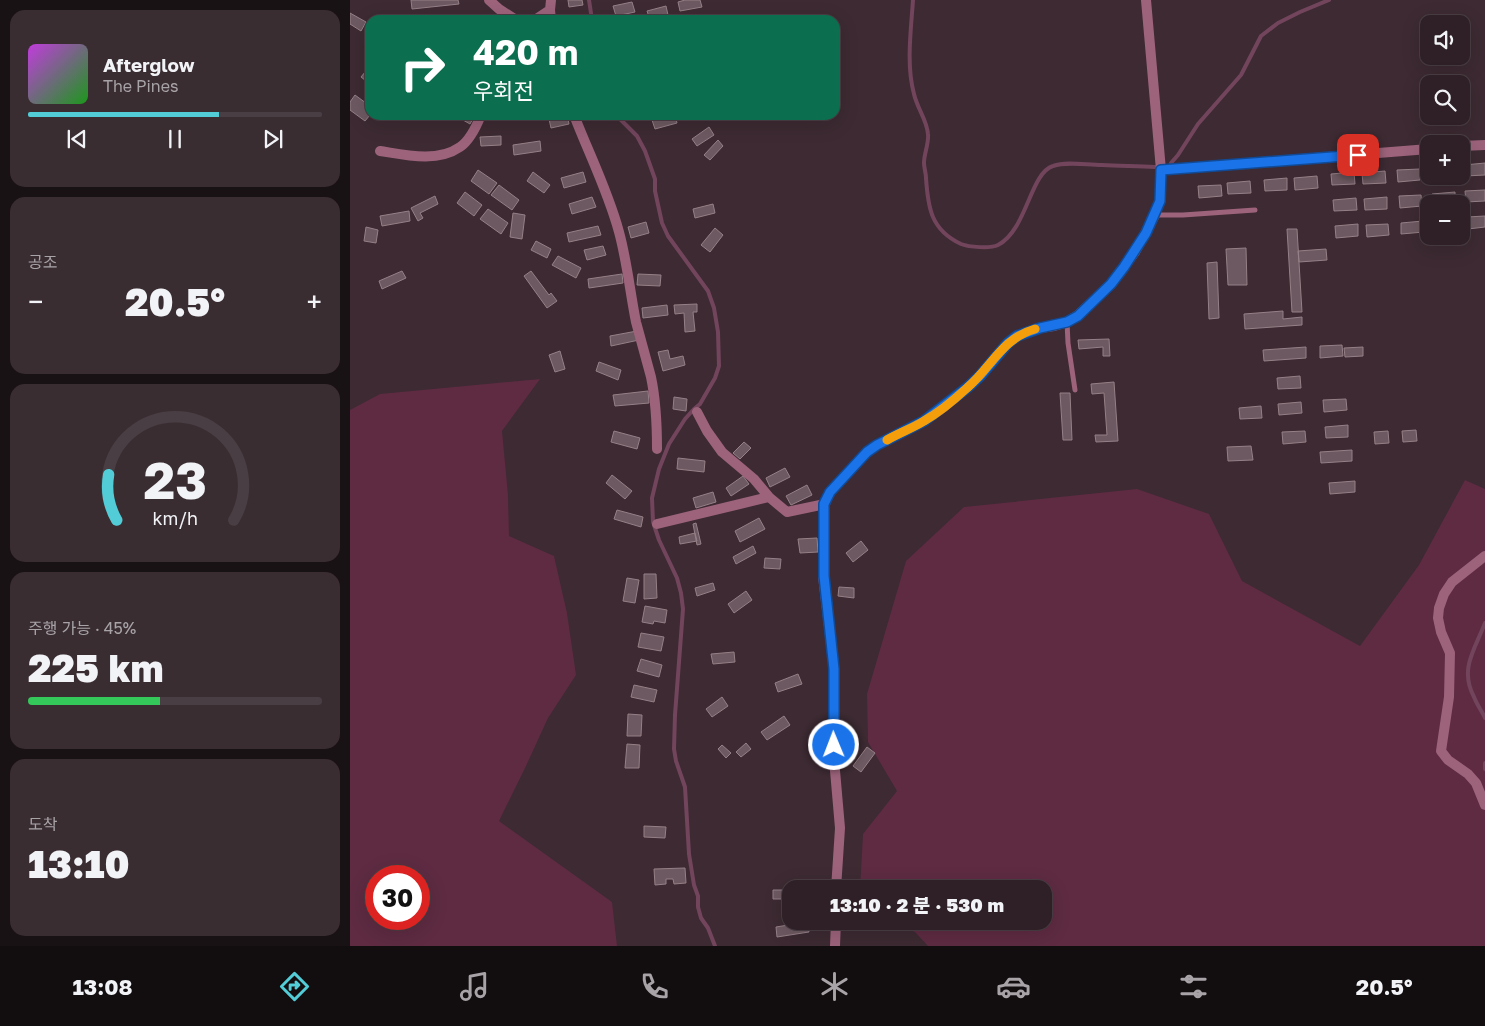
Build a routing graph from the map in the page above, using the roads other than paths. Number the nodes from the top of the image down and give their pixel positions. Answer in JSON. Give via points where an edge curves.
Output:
{"nodes":[{"id":1,"x":489,"y":0,"type":"edge"},
{"id":2,"x":1146,"y":0,"type":"edge"},
{"id":3,"x":508,"y":15,"type":"edge"},
{"id":4,"x":478,"y":120,"type":"edge"},
{"id":5,"x":576,"y":120,"type":"edge"},
{"id":6,"x":1485,"y":145,"type":"edge"},
{"id":7,"x":1470,"y":146,"type":"edge"},
{"id":8,"x":1420,"y":150,"type":"edge"},
{"id":9,"x":380,"y":151,"type":"dead end"},
{"id":10,"x":1161,"y":170,"type":"junction"},
{"id":11,"x":1255,"y":210,"type":"dead end"},
{"id":12,"x":1155,"y":215,"type":"junction"},
{"id":13,"x":1067,"y":322,"type":"junction"},
{"id":14,"x":1076,"y":390,"type":"dead end"},
{"id":15,"x":697,"y":412,"type":"dead end"},
{"id":16,"x":657,"y":449,"type":"dead end"},
{"id":17,"x":769,"y":497,"type":"junction"},
{"id":18,"x":824,"y":504,"type":"junction"},
{"id":19,"x":657,"y":524,"type":"dead end"},
{"id":20,"x":1485,"y":556,"type":"edge"},
{"id":21,"x":1485,"y":805,"type":"edge"},
{"id":22,"x":837,"y":880,"type":"edge"},
{"id":23,"x":836,"y":930,"type":"edge"},
{"id":24,"x":835,"y":946,"type":"edge"}],
"edges":[{"from":1,"to":3,"type":"street"},
{"from":2,"to":10,"type":"street"},
{"from":4,"to":9,"type":"street","via":[[461,146],[447,154],[429,157]]},
{"from":5,"to":16,"type":"street","via":[[620,234],[632,304],[651,378]]},
{"from":6,"to":7,"type":"street"},
{"from":8,"to":10,"type":"street"},
{"from":10,"to":12,"type":"street","via":[[1160,201]]},
{"from":11,"to":12,"type":"lane"},
{"from":12,"to":13,"type":"street","via":[[1111,284],[1078,316]]},
{"from":13,"to":14,"type":"lane"},
{"from":13,"to":18,"type":"street","via":[[1017,336],[980,376],[940,410],[867,452],[830,492]]},
{"from":15,"to":17,"type":"street","via":[[722,452],[754,479]]},
{"from":17,"to":18,"type":"street","via":[[787,512]]},
{"from":17,"to":19,"type":"street"},
{"from":18,"to":22,"type":"street","via":[[824,576],[834,669],[834,759],[840,828]]},
{"from":20,"to":21,"type":"street","via":[[1452,582],[1444,594],[1438,618],[1450,653],[1449,697],[1441,751],[1476,783]]},
{"from":23,"to":24,"type":"street"}]}
